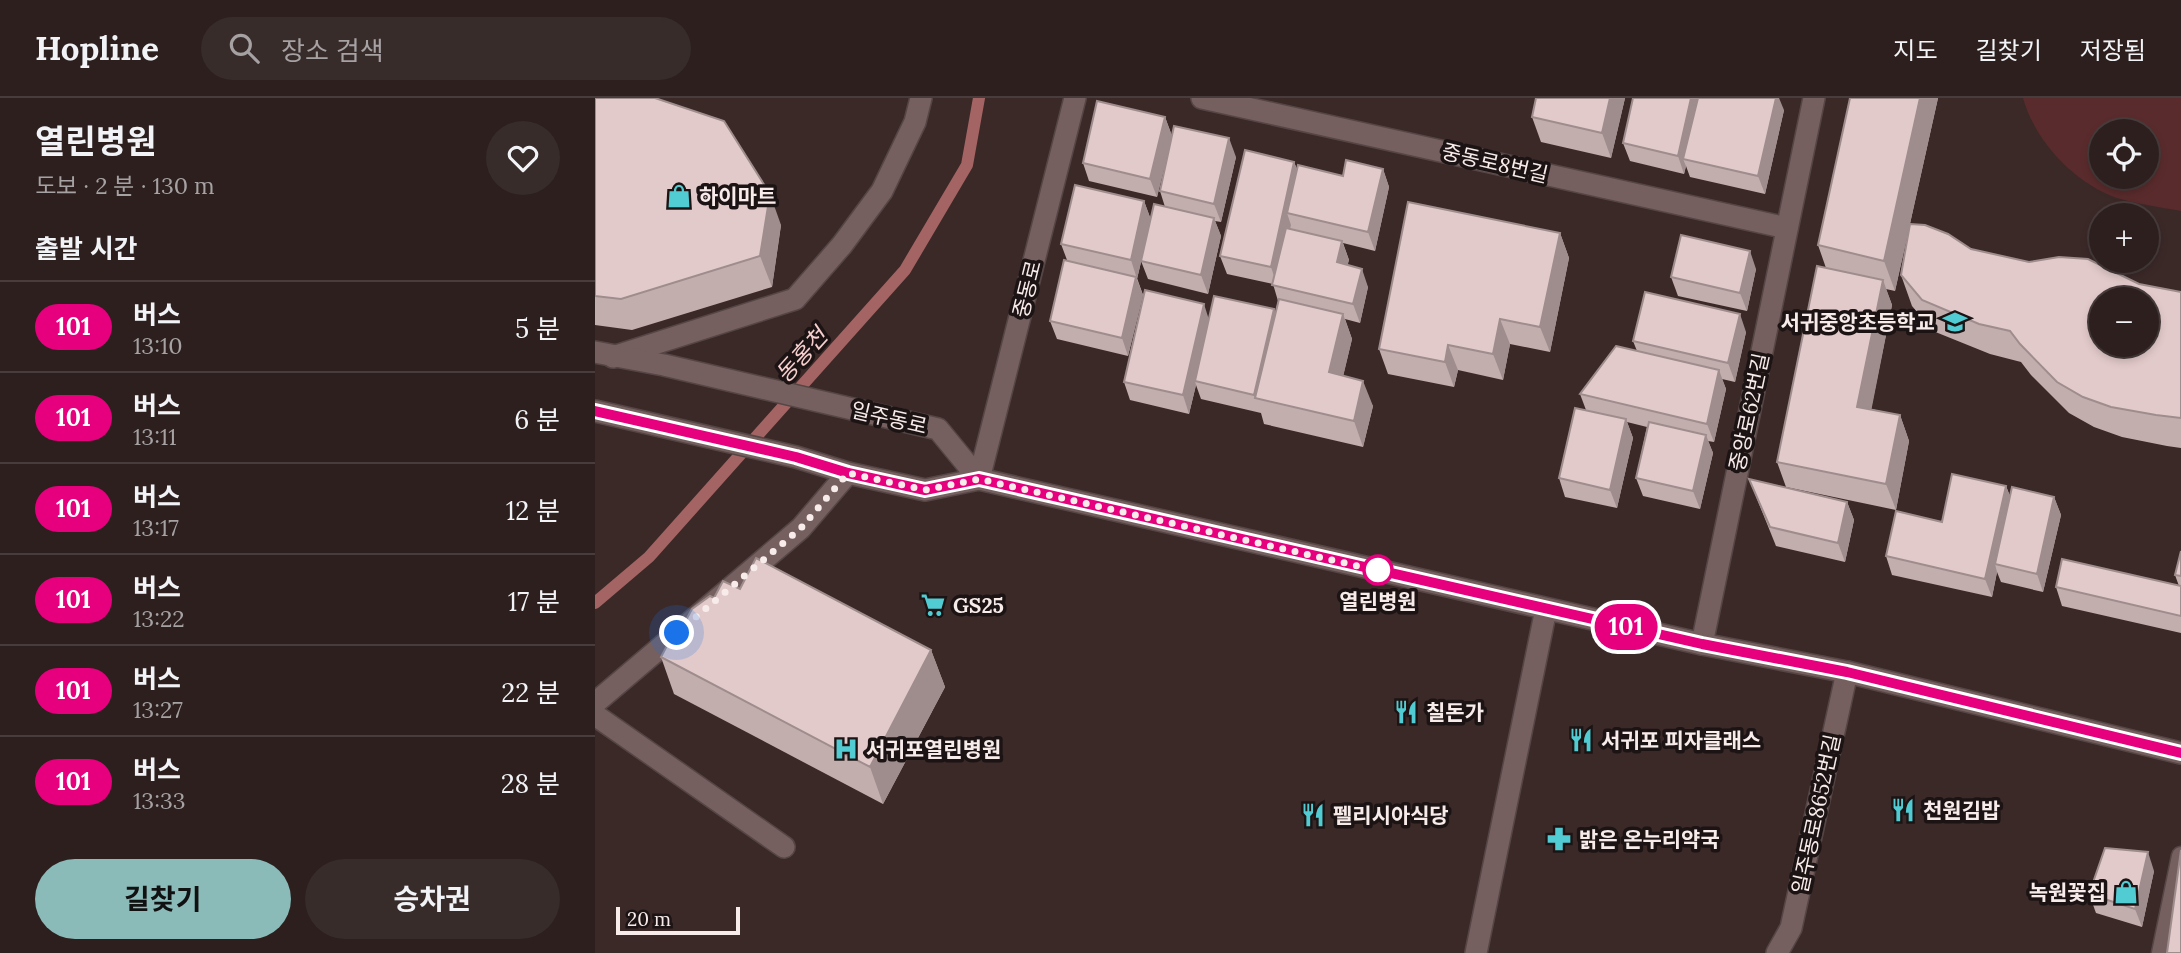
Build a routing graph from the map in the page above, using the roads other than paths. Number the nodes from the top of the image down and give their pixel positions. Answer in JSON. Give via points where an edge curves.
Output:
{"nodes":[{"id":1,"x":921,"y":98,"type":"edge"},
{"id":2,"x":1075,"y":98,"type":"edge"},
{"id":3,"x":1202,"y":98,"type":"edge"},
{"id":4,"x":1814,"y":98,"type":"edge"},
{"id":5,"x":1787,"y":228,"type":"junction"},
{"id":6,"x":604,"y":355,"type":"edge"},
{"id":7,"x":596,"y":416,"type":"edge"},
{"id":8,"x":848,"y":473,"type":"junction"},
{"id":9,"x":979,"y":479,"type":"junction"},
{"id":10,"x":1546,"y":609,"type":"junction"},
{"id":11,"x":1702,"y":644,"type":"junction"},
{"id":12,"x":1847,"y":672,"type":"junction"},
{"id":13,"x":595,"y":703,"type":"edge"},
{"id":14,"x":595,"y":715,"type":"edge"},
{"id":15,"x":2181,"y":753,"type":"edge"},
{"id":16,"x":784,"y":847,"type":"dead end"},
{"id":17,"x":2181,"y":856,"type":"edge"},
{"id":18,"x":1476,"y":953,"type":"edge"},
{"id":19,"x":1777,"y":953,"type":"edge"},
{"id":20,"x":2161,"y":953,"type":"edge"}],
"edges":[{"from":1,"to":6,"type":"street","via":[[915,122],[882,191],[795,299]]},
{"from":2,"to":9,"type":"street","name":"중동로"},
{"from":3,"to":5,"type":"street","name":"중동로8번길"},
{"from":4,"to":5,"type":"street","name":"중앙로62번길"},
{"from":5,"to":11,"type":"street","name":"중앙로62번길"},
{"from":6,"to":9,"type":"street","name":"일주동로","via":[[938,429]]},
{"from":7,"to":8,"type":"street","via":[[644,422]]},
{"from":8,"to":9,"type":"street","via":[[925,490]]},
{"from":8,"to":13,"type":"street","via":[[801,528]]},
{"from":9,"to":10,"type":"street"},
{"from":10,"to":11,"type":"street"},
{"from":10,"to":18,"type":"street"},
{"from":11,"to":12,"type":"street"},
{"from":12,"to":15,"type":"street"},
{"from":12,"to":19,"type":"street","name":"일주동로8652번길","via":[[1791,928]]},
{"from":14,"to":16,"type":"street"},
{"from":17,"to":20,"type":"lane"}]}
